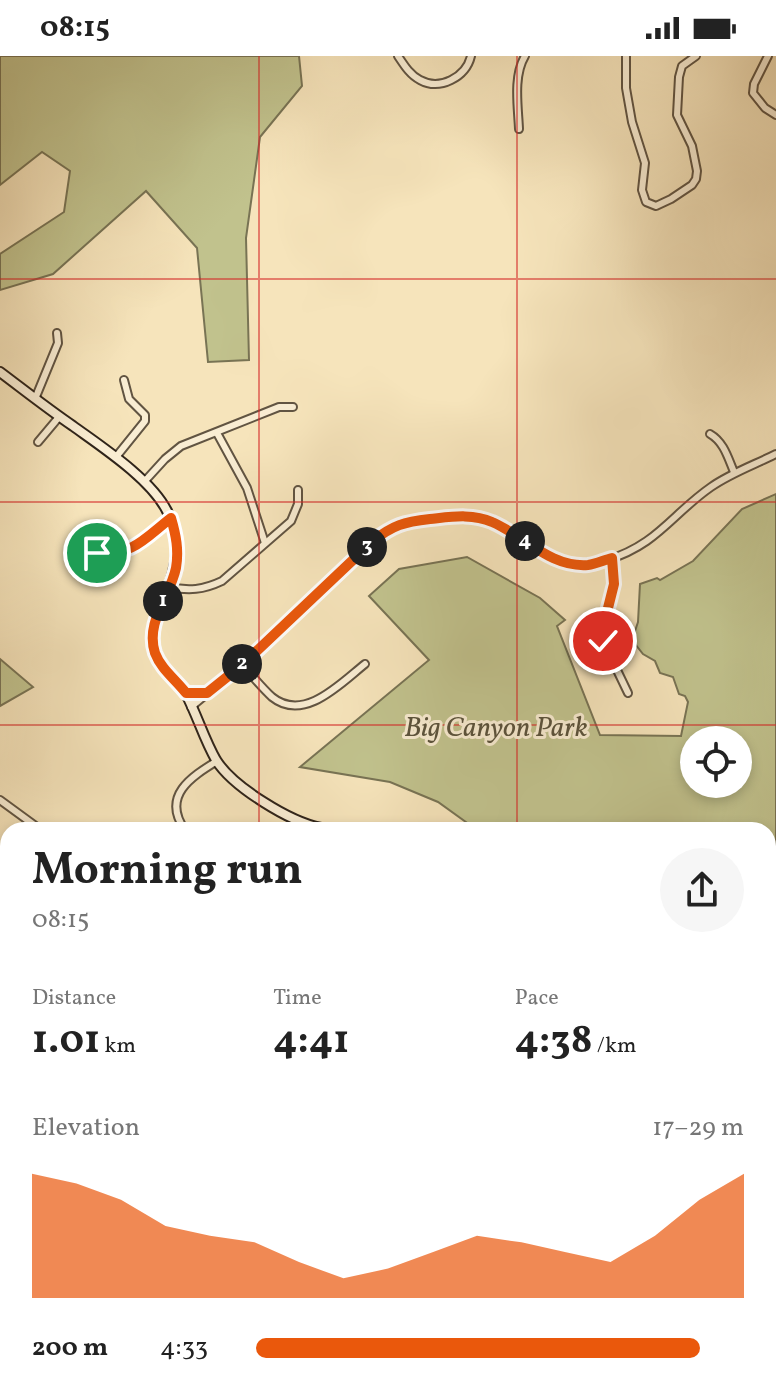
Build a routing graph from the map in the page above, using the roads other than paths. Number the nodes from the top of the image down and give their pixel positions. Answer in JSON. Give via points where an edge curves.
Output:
{"nodes":[{"id":1,"x":398,"y":56,"type":"edge"},
{"id":2,"x":471,"y":56,"type":"edge"},
{"id":3,"x":525,"y":56,"type":"edge"},
{"id":4,"x":626,"y":56,"type":"edge"},
{"id":5,"x":696,"y":56,"type":"edge"},
{"id":6,"x":768,"y":56,"type":"edge"},
{"id":7,"x":776,"y":115,"type":"edge"},
{"id":8,"x":519,"y":129,"type":"dead end"},
{"id":9,"x":57,"y":333,"type":"dead end"},
{"id":10,"x":0,"y":372,"type":"edge"},
{"id":11,"x":124,"y":380,"type":"dead end"},
{"id":12,"x":35,"y":399,"type":"junction"},
{"id":13,"x":293,"y":407,"type":"dead end"},
{"id":14,"x":59,"y":417,"type":"junction"},
{"id":15,"x":217,"y":433,"type":"junction"},
{"id":16,"x":710,"y":434,"type":"dead end"},
{"id":17,"x":38,"y":442,"type":"dead end"},
{"id":18,"x":776,"y":454,"type":"edge"},
{"id":19,"x":116,"y":457,"type":"junction"},
{"id":20,"x":734,"y":472,"type":"junction"},
{"id":21,"x":144,"y":482,"type":"junction"},
{"id":22,"x":298,"y":490,"type":"dead end"},
{"id":23,"x":171,"y":518,"type":"junction"},
{"id":24,"x":265,"y":543,"type":"junction"},
{"id":25,"x":97,"y":553,"type":"dead end"},
{"id":26,"x":612,"y":558,"type":"junction"},
{"id":27,"x":169,"y":587,"type":"junction"},
{"id":28,"x":365,"y":664,"type":"dead end"},
{"id":29,"x":242,"y":665,"type":"junction"},
{"id":30,"x":186,"y":693,"type":"junction"},
{"id":31,"x":207,"y":693,"type":"junction"},
{"id":32,"x":628,"y":693,"type":"dead end"},
{"id":33,"x":191,"y":707,"type":"junction"},
{"id":34,"x":217,"y":761,"type":"junction"},
{"id":35,"x":0,"y":800,"type":"edge"},
{"id":36,"x":30,"y":822,"type":"edge"},
{"id":37,"x":180,"y":822,"type":"edge"},
{"id":38,"x":304,"y":822,"type":"edge"}],
"edges":[{"from":1,"to":2,"type":"street","via":[[409,72],[433,84],[451,81]]},
{"from":3,"to":8,"type":"street","via":[[518,87]]},
{"from":4,"to":5,"type":"street","via":[[627,97],[645,163],[643,197],[656,206],[696,179],[692,146],[677,115],[682,66]]},
{"from":6,"to":7,"type":"street","via":[[753,93]]},
{"from":9,"to":12,"type":"street","via":[[58,343]]},
{"from":10,"to":12,"type":"street"},
{"from":11,"to":19,"type":"street","via":[[129,399],[145,421]]},
{"from":12,"to":14,"type":"street"},
{"from":13,"to":15,"type":"street","via":[[279,407]]},
{"from":14,"to":17,"type":"street"},
{"from":14,"to":19,"type":"street"},
{"from":15,"to":21,"type":"street","via":[[181,446]]},
{"from":15,"to":24,"type":"street","via":[[247,488]]},
{"from":16,"to":20,"type":"street","via":[[723,446]]},
{"from":18,"to":20,"type":"street"},
{"from":19,"to":21,"type":"street"},
{"from":20,"to":26,"type":"street","via":[[656,536]]},
{"from":21,"to":23,"type":"street"},
{"from":22,"to":24,"type":"street","via":[[291,521]]},
{"from":23,"to":25,"type":"street","via":[[138,546]]},
{"from":23,"to":27,"type":"street","via":[[177,548]]},
{"from":24,"to":27,"type":"street","via":[[209,587]]},
{"from":26,"to":29,"type":"street","via":[[569,564],[476,517],[406,521],[373,541]]},
{"from":26,"to":32,"type":"street","via":[[614,584],[603,641]]},
{"from":27,"to":30,"type":"street","via":[[153,642],[164,669]]},
{"from":28,"to":29,"type":"street","via":[[320,698],[294,706],[274,698]]},
{"from":29,"to":31,"type":"street"},
{"from":30,"to":31,"type":"street"},
{"from":30,"to":33,"type":"street"},
{"from":31,"to":33,"type":"street"},
{"from":33,"to":34,"type":"street"},
{"from":34,"to":37,"type":"street","via":[[182,787],[177,806]]},
{"from":34,"to":38,"type":"street","via":[[260,800]]},
{"from":35,"to":36,"type":"street"}]}
